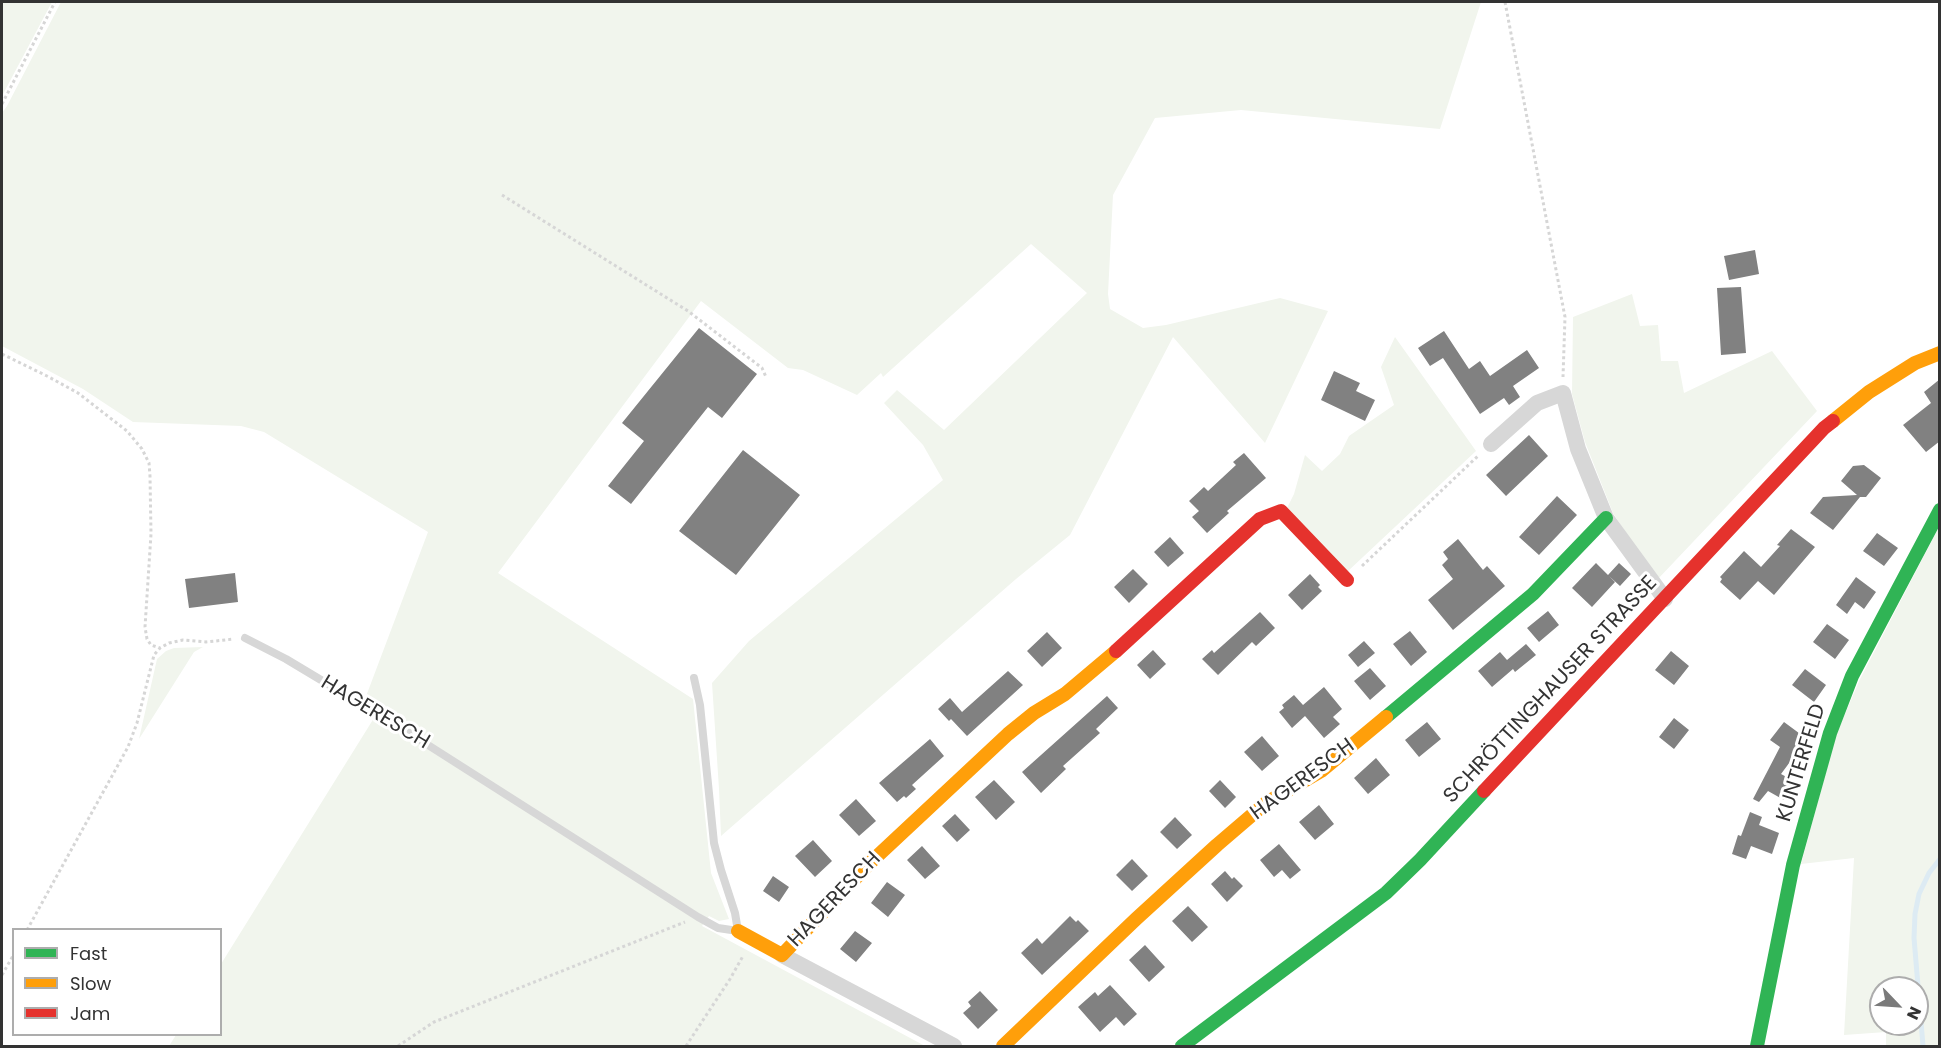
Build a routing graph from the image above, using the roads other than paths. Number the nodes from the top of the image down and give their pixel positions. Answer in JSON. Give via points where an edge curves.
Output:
{"nodes":[{"id":1,"x":1940,"y":353,"type":"edge"},
{"id":2,"x":1491,"y":444,"type":"road end"},
{"id":3,"x":1940,"y":510,"type":"edge"},
{"id":4,"x":1606,"y":518,"type":"junction"},
{"id":5,"x":1347,"y":580,"type":"road end"},
{"id":6,"x":1665,"y":599,"type":"junction"},
{"id":7,"x":245,"y":638,"type":"road end"},
{"id":8,"x":694,"y":678,"type":"dead end"},
{"id":9,"x":738,"y":931,"type":"junction"},
{"id":10,"x":782,"y":955,"type":"junction"},
{"id":11,"x":954,"y":1047,"type":"edge"},
{"id":12,"x":1004,"y":1047,"type":"edge"},
{"id":13,"x":1182,"y":1047,"type":"edge"},
{"id":14,"x":1757,"y":1047,"type":"edge"}],
"edges":[{"from":1,"to":6,"type":"street","name":"SCHRÖTTINGHAUSER STRASSE","via":[[1869,392],[1824,428]]},
{"from":2,"to":4,"type":"street","via":[[1537,403],[1563,393],[1578,448]]},
{"from":3,"to":14,"type":"street","name":"KUNTERFELD","via":[[1852,676],[1830,733],[1793,865]]},
{"from":4,"to":6,"type":"street"},
{"from":4,"to":12,"type":"street","name":"HAGERESCH","via":[[1533,594],[1321,771],[1266,803],[1217,845]]},
{"from":5,"to":10,"type":"street","name":"HAGERESCH","via":[[1281,511],[1260,519],[1104,662],[1008,734],[872,861]]},
{"from":6,"to":13,"type":"street","name":"SCHRÖTTINGHAUSER STRASSE","via":[[1394,885]]},
{"from":7,"to":9,"type":"lane","name":"HAGERESCH","via":[[406,731],[698,917],[718,928]]},
{"from":8,"to":9,"type":"lane","via":[[714,843]]},
{"from":9,"to":10,"type":"street","name":"HAGERESCH"},
{"from":10,"to":11,"type":"street","name":"HAGERESCH"}]}
